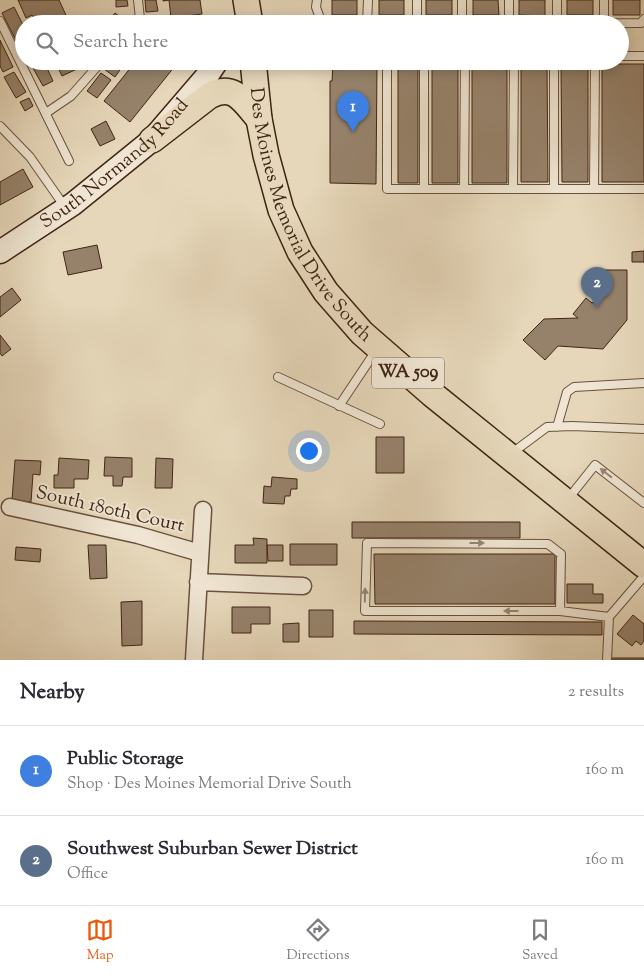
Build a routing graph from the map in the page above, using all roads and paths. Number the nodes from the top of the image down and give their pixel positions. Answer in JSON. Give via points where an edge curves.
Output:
{"nodes":[{"id":1,"x":138,"y":0,"type":"edge"},
{"id":2,"x":317,"y":0,"type":"edge"},
{"id":3,"x":368,"y":0,"type":"edge"},
{"id":4,"x":417,"y":0,"type":"edge"},
{"id":5,"x":462,"y":0,"type":"edge"},
{"id":6,"x":509,"y":0,"type":"edge"},
{"id":7,"x":557,"y":0,"type":"edge"},
{"id":8,"x":604,"y":0,"type":"edge"},
{"id":9,"x":140,"y":15,"type":"edge"},
{"id":10,"x":319,"y":15,"type":"edge"},
{"id":11,"x":368,"y":15,"type":"edge"},
{"id":12,"x":417,"y":15,"type":"edge"},
{"id":13,"x":462,"y":15,"type":"edge"},
{"id":14,"x":509,"y":15,"type":"edge"},
{"id":15,"x":557,"y":15,"type":"edge"},
{"id":16,"x":604,"y":15,"type":"edge"},
{"id":17,"x":644,"y":20,"type":"edge"},
{"id":18,"x":0,"y":21,"type":"edge"},
{"id":19,"x":629,"y":23,"type":"edge"},
{"id":20,"x":15,"y":51,"type":"edge"},
{"id":21,"x":629,"y":56,"type":"edge"},
{"id":22,"x":644,"y":56,"type":"edge"},
{"id":23,"x":24,"y":70,"type":"edge"},
{"id":24,"x":94,"y":70,"type":"edge"},
{"id":25,"x":211,"y":70,"type":"edge"},
{"id":26,"x":254,"y":70,"type":"edge"},
{"id":27,"x":387,"y":70,"type":"edge"},
{"id":28,"x":424,"y":70,"type":"edge"},
{"id":29,"x":465,"y":70,"type":"edge"},
{"id":30,"x":514,"y":70,"type":"edge"},
{"id":31,"x":554,"y":70,"type":"edge"},
{"id":32,"x":595,"y":70,"type":"edge"},
{"id":33,"x":46,"y":113,"type":"junction"},
{"id":34,"x":259,"y":118,"type":"junction"},
{"id":35,"x":0,"y":126,"type":"edge"},
{"id":36,"x":152,"y":140,"type":"junction"},
{"id":37,"x":69,"y":161,"type":"dead end"},
{"id":38,"x":424,"y":189,"type":"junction"},
{"id":39,"x":464,"y":189,"type":"junction"},
{"id":40,"x":513,"y":189,"type":"junction"},
{"id":41,"x":554,"y":189,"type":"junction"},
{"id":42,"x":594,"y":190,"type":"junction"},
{"id":43,"x":644,"y":190,"type":"edge"},
{"id":44,"x":66,"y":209,"type":"junction"},
{"id":45,"x":0,"y":252,"type":"edge"},
{"id":46,"x":378,"y":347,"type":"junction"},
{"id":47,"x":278,"y":377,"type":"dead end"},
{"id":48,"x":644,"y":383,"type":"edge"},
{"id":49,"x":339,"y":406,"type":"junction"},
{"id":50,"x":644,"y":420,"type":"edge"},
{"id":51,"x":380,"y":424,"type":"dead end"},
{"id":52,"x":557,"y":427,"type":"junction"},
{"id":53,"x":642,"y":429,"type":"edge"},
{"id":54,"x":508,"y":455,"type":"junction"},
{"id":55,"x":566,"y":502,"type":"junction"},
{"id":56,"x":644,"y":503,"type":"edge"},
{"id":57,"x":10,"y":508,"type":"dead end"},
{"id":58,"x":203,"y":510,"type":"dead end"},
{"id":59,"x":200,"y":553,"type":"junction"},
{"id":60,"x":644,"y":565,"type":"edge"},
{"id":61,"x":644,"y":576,"type":"edge"},
{"id":62,"x":198,"y":582,"type":"junction"},
{"id":63,"x":303,"y":586,"type":"dead end"},
{"id":64,"x":560,"y":611,"type":"junction"},
{"id":65,"x":610,"y":617,"type":"junction"},
{"id":66,"x":194,"y":660,"type":"edge"},
{"id":67,"x":607,"y":660,"type":"edge"}],
"edges":[{"from":1,"to":9,"type":"lane"},
{"from":2,"to":10,"type":"lane"},
{"from":3,"to":11,"type":"lane"},
{"from":4,"to":12,"type":"lane"},
{"from":5,"to":13,"type":"lane"},
{"from":6,"to":14,"type":"lane"},
{"from":7,"to":15,"type":"lane"},
{"from":8,"to":16,"type":"lane"},
{"from":17,"to":19,"type":"lane"},
{"from":18,"to":20,"type":"lane"},
{"from":21,"to":22,"type":"lane"},
{"from":23,"to":33,"type":"lane"},
{"from":24,"to":33,"type":"lane","via":[[71,96]]},
{"from":25,"to":36,"type":"street","name":"South Normandy Road"},
{"from":26,"to":34,"type":"main road","name":"Des Moines Memorial Drive South","number":"WA 509"},
{"from":27,"to":38,"type":"lane","via":[[387,189]]},
{"from":28,"to":38,"type":"lane"},
{"from":29,"to":39,"type":"lane"},
{"from":30,"to":40,"type":"lane"},
{"from":31,"to":41,"type":"lane"},
{"from":32,"to":42,"type":"lane"},
{"from":33,"to":37,"type":"lane"},
{"from":34,"to":36,"type":"main road","via":[[238,95],[224,90],[209,96]]},
{"from":34,"to":46,"type":"main road","name":"Des Moines Memorial Drive South","number":"WA 509","via":[[281,210],[300,252],[326,292]]},
{"from":35,"to":44,"type":"lane","via":[[30,157]]},
{"from":36,"to":44,"type":"street","name":"South Normandy Road"},
{"from":38,"to":39,"type":"lane"},
{"from":39,"to":40,"type":"lane"},
{"from":40,"to":41,"type":"lane"},
{"from":41,"to":42,"type":"lane"},
{"from":42,"to":43,"type":"lane"},
{"from":44,"to":45,"type":"street","name":"South Normandy Road"},
{"from":46,"to":49,"type":"lane"},
{"from":46,"to":54,"type":"main road","name":"Des Moines Memorial Drive South","number":"WA 509"},
{"from":47,"to":49,"type":"lane"},
{"from":48,"to":52,"type":"lane","via":[[574,387],[567,392]]},
{"from":49,"to":51,"type":"lane"},
{"from":50,"to":53,"type":"lane"},
{"from":52,"to":53,"type":"lane"},
{"from":52,"to":54,"type":"lane","via":[[547,427]]},
{"from":54,"to":55,"type":"main road","name":"Des Moines Memorial Drive South","number":"WA 509"},
{"from":56,"to":55,"type":"lane","one_way":true,"via":[[595,465]]},
{"from":55,"to":60,"type":"main road","name":"Des Moines Memorial Drive South","number":"WA 509"},
{"from":57,"to":59,"type":"street","name":"South 180th Court","via":[[138,535]]},
{"from":58,"to":59,"type":"street"},
{"from":59,"to":62,"type":"street"},
{"from":61,"to":65,"type":"lane"},
{"from":62,"to":63,"type":"street"},
{"from":62,"to":66,"type":"street"},
{"from":64,"to":64,"type":"lane","one_way":true,"via":[[365,611],[367,542],[548,544],[561,554]]},
{"from":64,"to":65,"type":"lane"},
{"from":65,"to":67,"type":"lane"}]}
